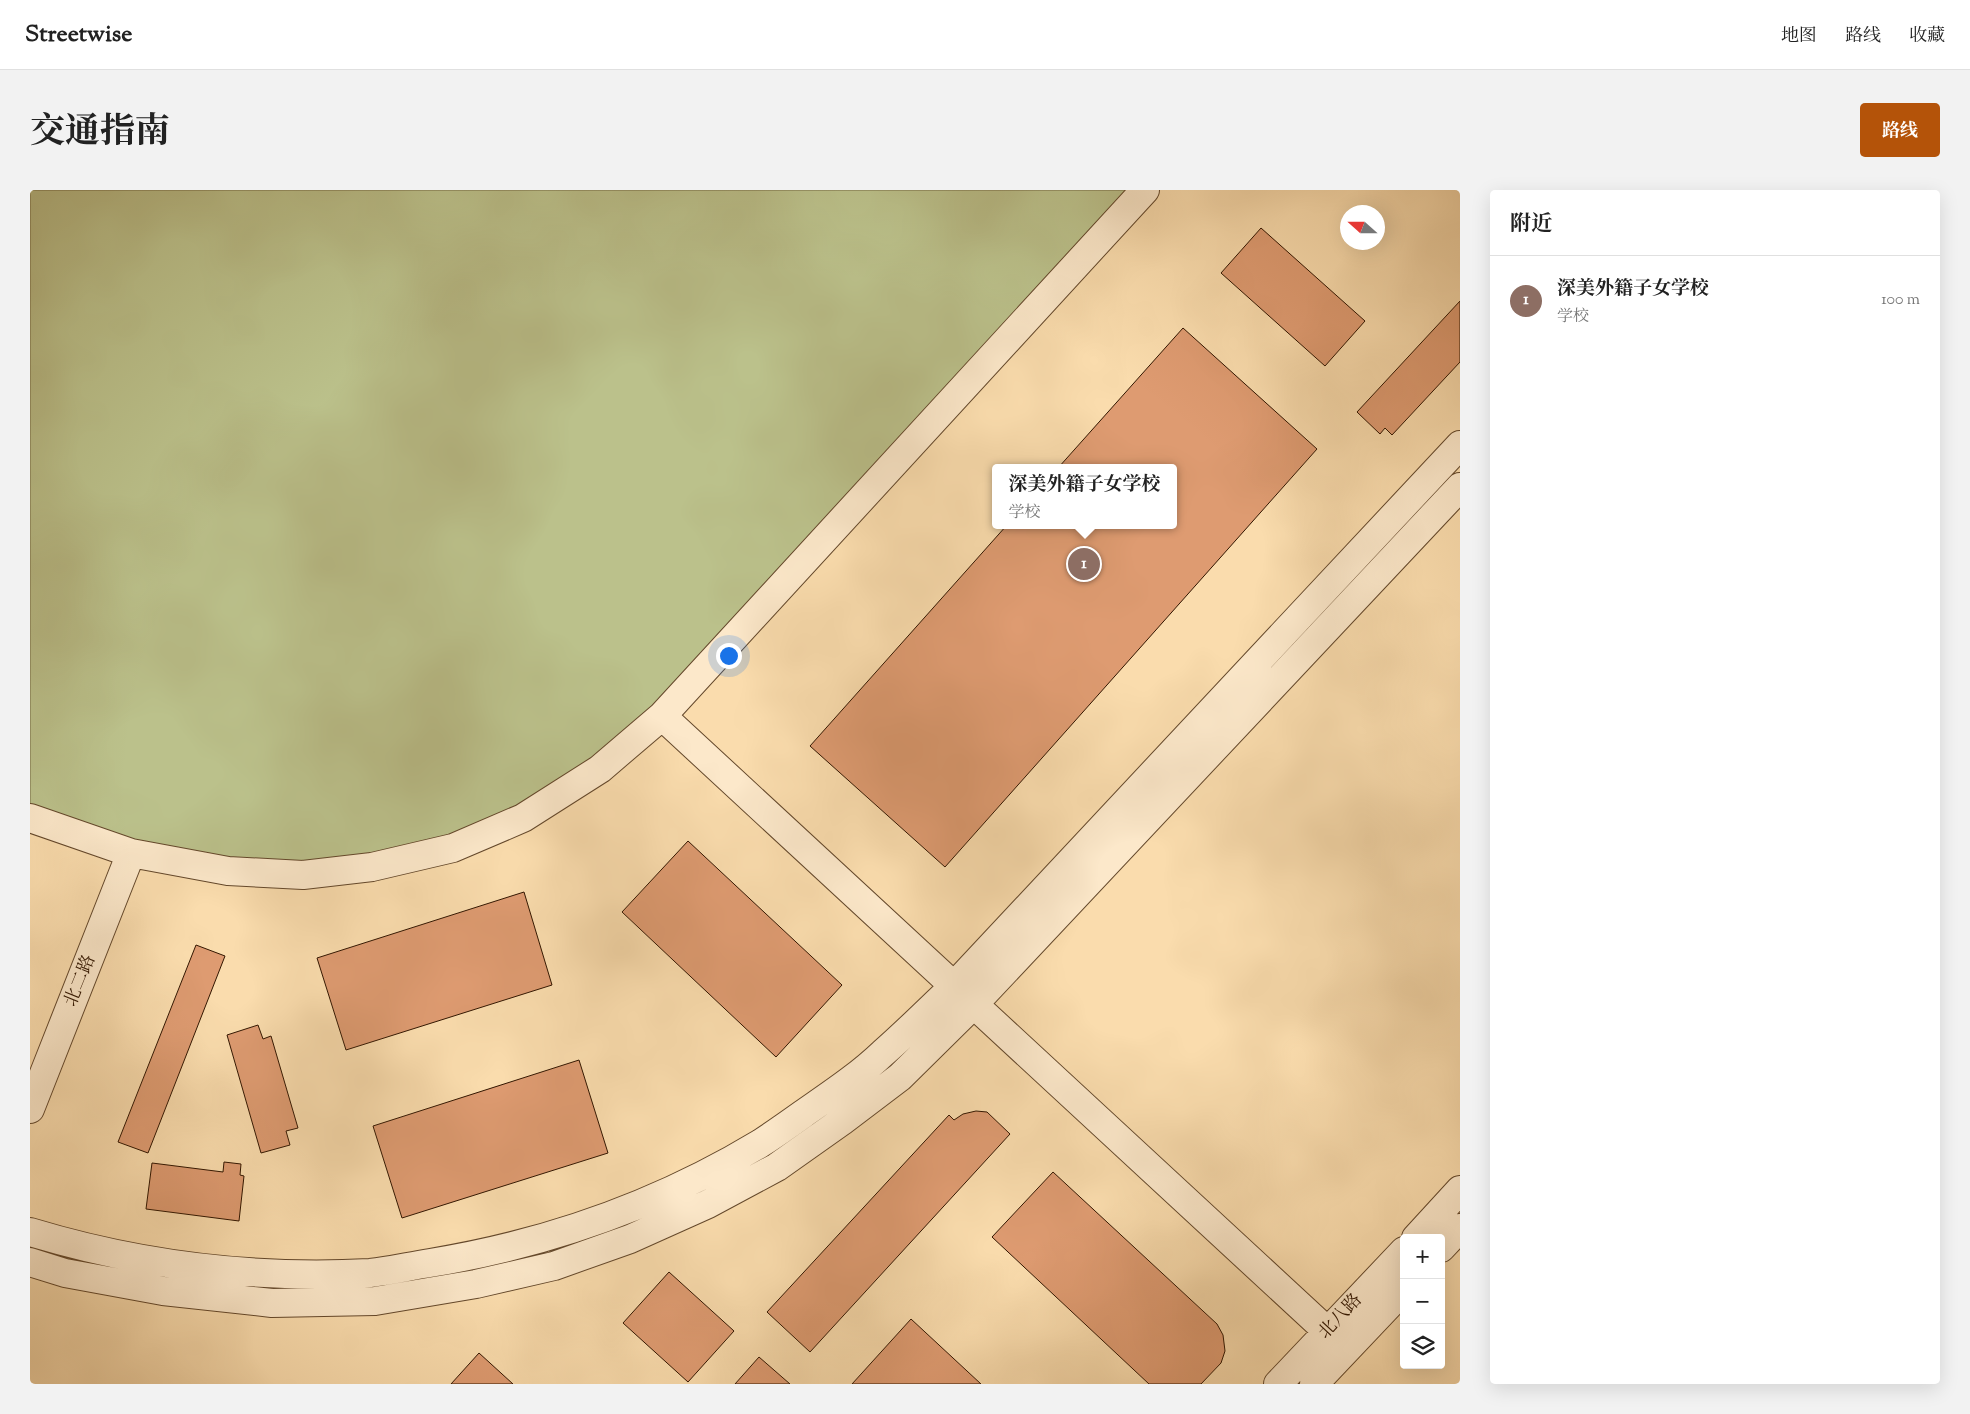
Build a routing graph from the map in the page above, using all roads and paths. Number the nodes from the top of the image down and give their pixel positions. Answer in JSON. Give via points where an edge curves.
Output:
{"nodes":[{"id":1,"x":1145,"y":190,"type":"edge"},
{"id":2,"x":1460,"y":445,"type":"edge"},
{"id":3,"x":1460,"y":487,"type":"edge"},
{"id":4,"x":662,"y":716,"type":"junction"},
{"id":5,"x":30,"y":818,"type":"edge"},
{"id":6,"x":131,"y":854,"type":"junction"},
{"id":7,"x":953,"y":987,"type":"junction"},
{"id":8,"x":974,"y":1004,"type":"junction"},
{"id":9,"x":30,"y":1109,"type":"edge"},
{"id":10,"x":1460,"y":1190,"type":"edge"},
{"id":11,"x":1460,"y":1228,"type":"edge"},
{"id":12,"x":30,"y":1232,"type":"edge"},
{"id":13,"x":1420,"y":1234,"type":"edge"},
{"id":14,"x":1445,"y":1244,"type":"edge"},
{"id":15,"x":1400,"y":1256,"type":"edge"},
{"id":16,"x":30,"y":1262,"type":"edge"},
{"id":17,"x":1400,"y":1292,"type":"edge"},
{"id":18,"x":1336,"y":1341,"type":"junction"},
{"id":19,"x":1278,"y":1384,"type":"edge"},
{"id":20,"x":1314,"y":1384,"type":"edge"}],
"edges":[{"from":1,"to":4,"type":"street"},
{"from":2,"to":7,"type":"street"},
{"from":3,"to":8,"type":"street"},
{"from":4,"to":6,"type":"street","via":[[600,769],[523,818],[453,848],[372,867],[303,875],[228,871]]},
{"from":4,"to":7,"type":"street"},
{"from":5,"to":6,"type":"street"},
{"from":6,"to":9,"type":"street","name":"北二路"},
{"from":7,"to":8,"type":"street"},
{"from":7,"to":12,"type":"street","via":[[882,1055],[762,1142],[696,1178],[620,1212],[545,1238],[470,1256],[372,1272],[274,1274],[168,1263],[72,1245]]},
{"from":8,"to":16,"type":"street","via":[[900,1077],[777,1167],[708,1204],[630,1239],[554,1266],[476,1284],[375,1301],[272,1303],[164,1291],[65,1273]]},
{"from":8,"to":18,"type":"street"},
{"from":10,"to":13,"type":"street"},
{"from":11,"to":14,"type":"street"},
{"from":15,"to":18,"type":"street","name":"北八路"},
{"from":17,"to":18,"type":"street","name":"北八路"},
{"from":18,"to":19,"type":"street","name":"北八路"},
{"from":18,"to":20,"type":"street","name":"北八路"}]}
